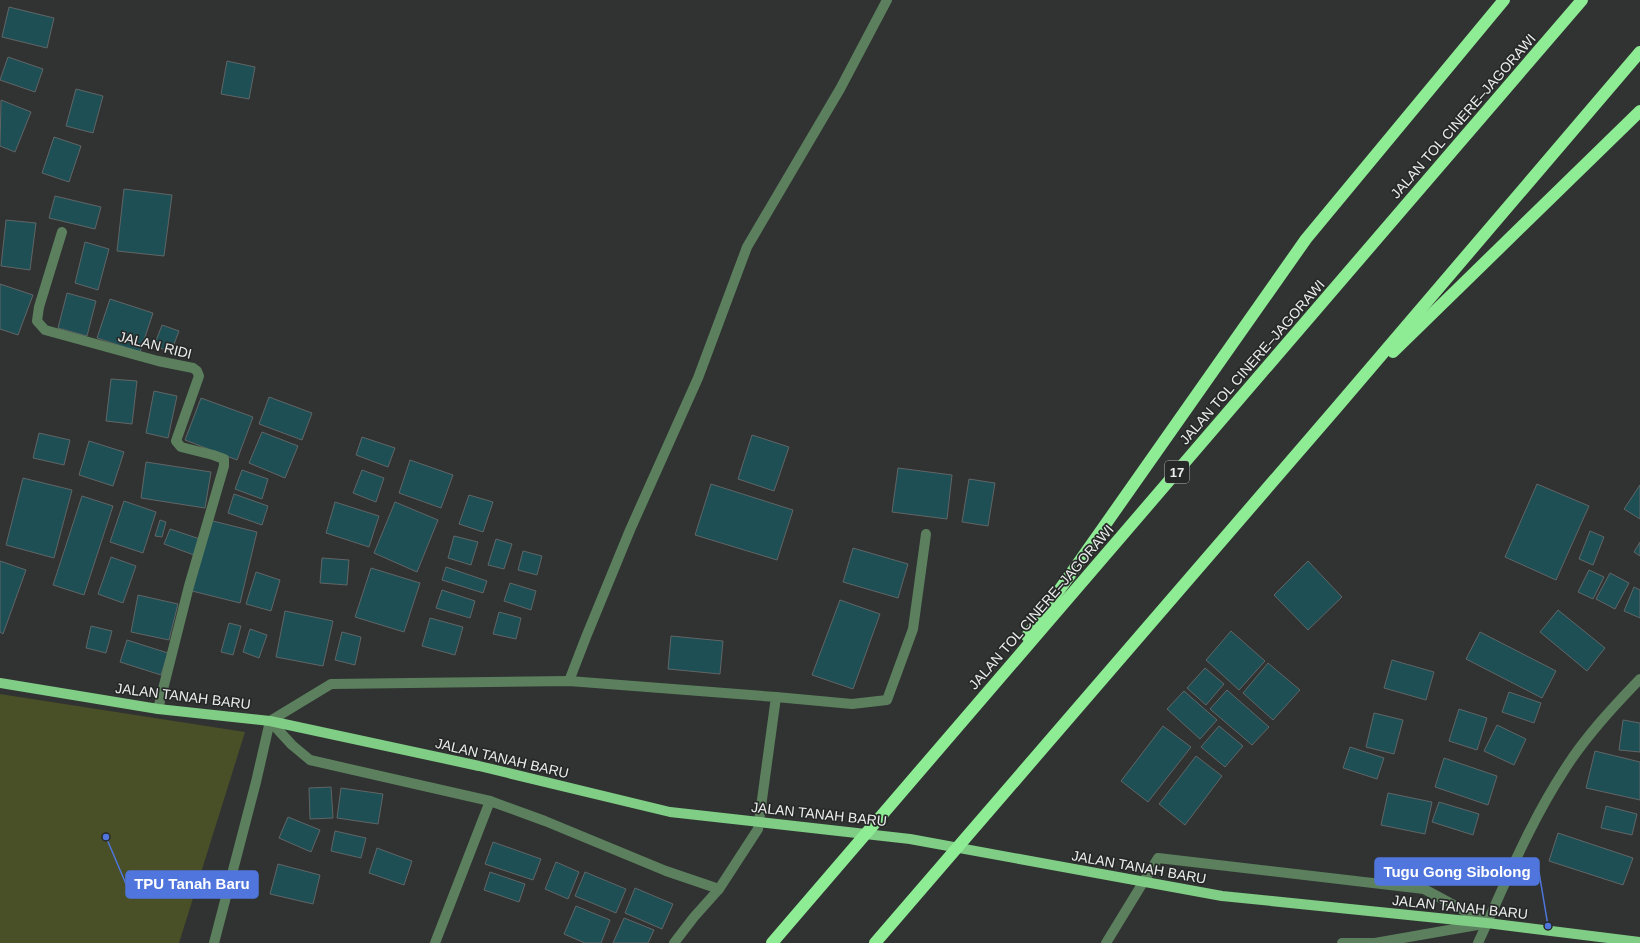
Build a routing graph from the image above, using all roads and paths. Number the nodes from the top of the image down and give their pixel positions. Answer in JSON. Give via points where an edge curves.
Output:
{"nodes":[{"id":1,"x":887,"y":0,"type":"edge"},
{"id":2,"x":1504,"y":0,"type":"edge"},
{"id":3,"x":1582,"y":0,"type":"edge"},
{"id":4,"x":1640,"y":52,"type":"edge"},
{"id":5,"x":1640,"y":112,"type":"edge"},
{"id":6,"x":62,"y":232,"type":"dead end"},
{"id":7,"x":1338,"y":406,"type":"junction"},
{"id":8,"x":926,"y":534,"type":"dead end"},
{"id":9,"x":1640,"y":678,"type":"edge"},
{"id":10,"x":569,"y":681,"type":"junction"},
{"id":11,"x":0,"y":683,"type":"edge"},
{"id":12,"x":986,"y":694,"type":"junction"},
{"id":13,"x":776,"y":697,"type":"junction"},
{"id":14,"x":158,"y":708,"type":"junction"},
{"id":15,"x":270,"y":721,"type":"junction"},
{"id":16,"x":490,"y":801,"type":"junction"},
{"id":17,"x":720,"y":889,"type":"junction"},
{"id":18,"x":1487,"y":923,"type":"junction"},
{"id":19,"x":1640,"y":942,"type":"edge"},
{"id":20,"x":214,"y":943,"type":"edge"},
{"id":21,"x":435,"y":943,"type":"edge"},
{"id":22,"x":674,"y":943,"type":"edge"},
{"id":23,"x":772,"y":943,"type":"edge"},
{"id":24,"x":875,"y":943,"type":"edge"},
{"id":25,"x":1106,"y":943,"type":"edge"},
{"id":26,"x":1342,"y":943,"type":"edge"},
{"id":27,"x":1478,"y":943,"type":"edge"}],
"edges":[{"from":1,"to":10,"type":"street","via":[[840,89],[747,247],[698,378],[627,537]]},
{"from":2,"to":12,"type":"highway","via":[[1306,239]]},
{"from":3,"to":12,"type":"highway","name":"JALAN TOL CINERE–JAGORAWI","number":"17"},
{"from":4,"to":7,"type":"highway"},
{"from":5,"to":7,"type":"highway"},
{"from":6,"to":14,"type":"street","name":"JALAN RIDI","via":[[37,321],[44,330],[193,368],[198,376],[176,441],[181,447],[224,459]]},
{"from":7,"to":24,"type":"highway"},
{"from":8,"to":13,"type":"street","via":[[913,629],[887,700],[852,704]]},
{"from":9,"to":18,"type":"street","via":[[1601,721],[1565,770],[1527,834]]},
{"from":10,"to":13,"type":"street"},
{"from":10,"to":15,"type":"street","via":[[332,684]]},
{"from":11,"to":14,"type":"main road","name":"JALAN TANAH BARU"},
{"from":12,"to":23,"type":"highway","name":"JALAN TOL CINERE–JAGORAWI","number":"17"},
{"from":13,"to":17,"type":"street","via":[[758,829]]},
{"from":14,"to":15,"type":"main road","name":"JALAN TANAH BARU"},
{"from":15,"to":16,"type":"street","via":[[310,760]]},
{"from":15,"to":18,"type":"main road","name":"JALAN TANAH BARU","via":[[479,766],[670,812],[910,839],[1222,896]]},
{"from":15,"to":20,"type":"street"},
{"from":16,"to":17,"type":"street","via":[[666,871]]},
{"from":16,"to":21,"type":"street"},
{"from":17,"to":22,"type":"street","via":[[694,916]]},
{"from":18,"to":19,"type":"main road","name":"JALAN TANAH BARU"},
{"from":18,"to":25,"type":"street","via":[[1424,889],[1158,858]]},
{"from":18,"to":26,"type":"street","via":[[1375,943]]},
{"from":18,"to":27,"type":"street"}]}
